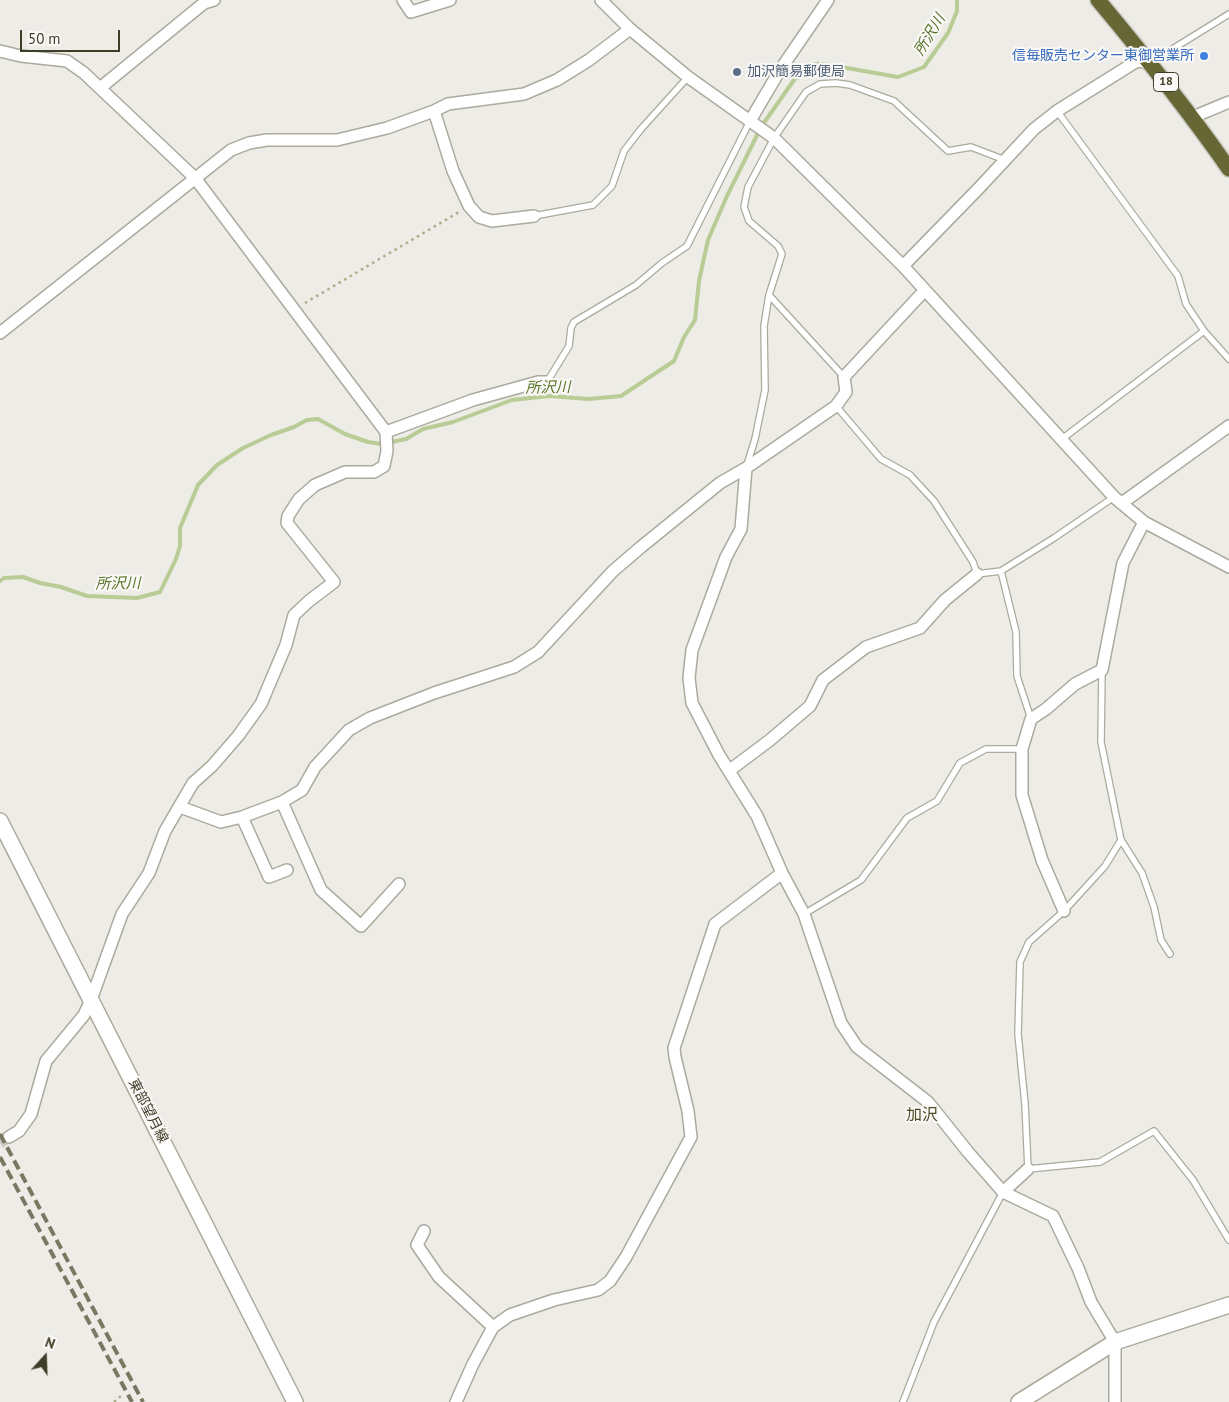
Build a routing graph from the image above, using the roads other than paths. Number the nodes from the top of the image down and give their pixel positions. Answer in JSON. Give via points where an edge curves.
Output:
{"nodes":[{"id":1,"x":214,"y":0,"type":"edge"},
{"id":2,"x":403,"y":0,"type":"edge"},
{"id":3,"x":450,"y":0,"type":"edge"},
{"id":4,"x":600,"y":0,"type":"edge"},
{"id":5,"x":828,"y":0,"type":"edge"},
{"id":6,"x":1098,"y":0,"type":"edge"},
{"id":7,"x":1229,"y":14,"type":"edge"},
{"id":8,"x":630,"y":29,"type":"junction"},
{"id":9,"x":0,"y":51,"type":"edge"},
{"id":10,"x":1150,"y":63,"type":"junction"},
{"id":11,"x":688,"y":76,"type":"junction"},
{"id":12,"x":100,"y":88,"type":"junction"},
{"id":13,"x":1229,"y":102,"type":"edge"},
{"id":14,"x":434,"y":111,"type":"junction"},
{"id":15,"x":1057,"y":111,"type":"junction"},
{"id":16,"x":1193,"y":117,"type":"junction"},
{"id":17,"x":750,"y":120,"type":"junction"},
{"id":18,"x":774,"y":138,"type":"junction"},
{"id":19,"x":1005,"y":160,"type":"junction"},
{"id":20,"x":1229,"y":169,"type":"edge"},
{"id":21,"x":195,"y":178,"type":"junction"},
{"id":22,"x":534,"y":216,"type":"joint"},
{"id":23,"x":903,"y":266,"type":"junction"},
{"id":24,"x":925,"y":290,"type":"junction"},
{"id":25,"x":769,"y":295,"type":"junction"},
{"id":26,"x":1204,"y":331,"type":"junction"},
{"id":27,"x":0,"y":333,"type":"edge"},
{"id":28,"x":1229,"y":359,"type":"edge"},
{"id":29,"x":844,"y":376,"type":"junction"},
{"id":30,"x":547,"y":382,"type":"joint"},
{"id":31,"x":836,"y":406,"type":"junction"},
{"id":32,"x":1229,"y":426,"type":"edge"},
{"id":33,"x":386,"y":432,"type":"junction"},
{"id":34,"x":1062,"y":439,"type":"junction"},
{"id":35,"x":746,"y":468,"type":"junction"},
{"id":36,"x":1118,"y":500,"type":"junction"},
{"id":37,"x":1144,"y":522,"type":"junction"},
{"id":38,"x":1229,"y":567,"type":"edge"},
{"id":39,"x":1001,"y":571,"type":"junction"},
{"id":40,"x":977,"y":574,"type":"junction"},
{"id":41,"x":1102,"y":670,"type":"junction"},
{"id":42,"x":1031,"y":719,"type":"junction"},
{"id":43,"x":1022,"y":749,"type":"junction"},
{"id":44,"x":730,"y":770,"type":"junction"},
{"id":45,"x":282,"y":802,"type":"junction"},
{"id":46,"x":180,"y":806,"type":"junction"},
{"id":47,"x":242,"y":817,"type":"junction"},
{"id":48,"x":0,"y":821,"type":"edge"},
{"id":49,"x":1121,"y":840,"type":"junction"},
{"id":50,"x":287,"y":870,"type":"dead end"},
{"id":51,"x":782,"y":873,"type":"junction"},
{"id":52,"x":399,"y":884,"type":"dead end"},
{"id":53,"x":1064,"y":911,"type":"junction"},
{"id":54,"x":804,"y":914,"type":"junction"},
{"id":55,"x":1170,"y":954,"type":"dead end"},
{"id":56,"x":91,"y":1000,"type":"junction"},
{"id":57,"x":9,"y":1137,"type":"tunnel mouth"},
{"id":58,"x":1028,"y":1170,"type":"junction"},
{"id":59,"x":1003,"y":1192,"type":"junction"},
{"id":60,"x":424,"y":1231,"type":"dead end"},
{"id":61,"x":1229,"y":1240,"type":"edge"},
{"id":62,"x":1229,"y":1305,"type":"edge"},
{"id":63,"x":493,"y":1327,"type":"junction"},
{"id":64,"x":1115,"y":1342,"type":"junction"},
{"id":65,"x":295,"y":1402,"type":"edge"},
{"id":66,"x":456,"y":1402,"type":"edge"},
{"id":67,"x":903,"y":1402,"type":"edge"},
{"id":68,"x":1019,"y":1402,"type":"edge"},
{"id":69,"x":1115,"y":1402,"type":"edge"}],
"edges":[{"from":1,"to":12,"type":"street","via":[[204,3]]},
{"from":2,"to":3,"type":"street","via":[[411,12]]},
{"from":4,"to":8,"type":"street"},
{"from":5,"to":17,"type":"street"},
{"from":6,"to":10,"type":"highway","number":"18"},
{"from":7,"to":10,"type":"lane"},
{"from":8,"to":11,"type":"street"},
{"from":8,"to":14,"type":"street","via":[[557,80],[524,94],[448,104]]},
{"from":9,"to":12,"type":"street","via":[[67,61]]},
{"from":10,"to":15,"type":"street","via":[[1137,62]]},
{"from":10,"to":16,"type":"highway","number":"18"},
{"from":11,"to":17,"type":"street"},
{"from":11,"to":22,"type":"lane","via":[[624,152],[612,186],[593,205]]},
{"from":12,"to":21,"type":"street"},
{"from":13,"to":16,"type":"street"},
{"from":14,"to":21,"type":"street","via":[[387,128],[337,140],[249,143],[231,150]]},
{"from":14,"to":22,"type":"street","via":[[453,171],[469,206],[479,217],[492,221]]},
{"from":15,"to":19,"type":"street","via":[[1034,129]]},
{"from":15,"to":26,"type":"lane","via":[[1178,276],[1186,304]]},
{"from":16,"to":20,"type":"highway","number":"18"},
{"from":17,"to":18,"type":"street"},
{"from":17,"to":30,"type":"lane","via":[[687,246],[636,285],[574,322],[569,346]]},
{"from":18,"to":19,"type":"lane","via":[[806,92],[820,84],[836,83],[894,101],[948,151],[971,147]]},
{"from":18,"to":23,"type":"street"},
{"from":18,"to":25,"type":"lane","via":[[748,187],[744,207],[749,221],[778,246],[782,254]]},
{"from":19,"to":23,"type":"street"},
{"from":21,"to":27,"type":"street"},
{"from":21,"to":33,"type":"street"},
{"from":23,"to":24,"type":"street"},
{"from":24,"to":29,"type":"street"},
{"from":24,"to":34,"type":"street"},
{"from":25,"to":29,"type":"lane"},
{"from":25,"to":35,"type":"lane","via":[[764,326],[765,390]]},
{"from":26,"to":28,"type":"lane"},
{"from":26,"to":34,"type":"lane"},
{"from":29,"to":31,"type":"street","via":[[846,392]]},
{"from":30,"to":33,"type":"street","via":[[473,400]]},
{"from":31,"to":35,"type":"street"},
{"from":31,"to":40,"type":"lane","via":[[881,459],[910,475],[934,501],[973,562]]},
{"from":32,"to":36,"type":"street"},
{"from":33,"to":46,"type":"street","via":[[384,466],[374,472],[345,472],[315,485],[299,499],[288,516],[287,522],[334,582],[294,616],[286,645],[261,704],[212,766],[192,783]]},
{"from":34,"to":36,"type":"street"},
{"from":35,"to":44,"type":"street","via":[[740,529],[726,557],[692,650],[689,678],[692,703]]},
{"from":35,"to":45,"type":"street","via":[[720,483],[613,571],[538,652],[514,667],[434,693],[370,718],[349,730],[315,767],[302,790]]},
{"from":36,"to":37,"type":"street"},
{"from":36,"to":39,"type":"lane"},
{"from":37,"to":38,"type":"street"},
{"from":37,"to":41,"type":"street","via":[[1123,563]]},
{"from":39,"to":40,"type":"lane"},
{"from":39,"to":42,"type":"lane","via":[[1016,632],[1018,676]]},
{"from":40,"to":44,"type":"street","via":[[945,600],[920,628],[866,647],[823,680],[810,706]]},
{"from":41,"to":42,"type":"street","via":[[1075,684]]},
{"from":41,"to":49,"type":"lane","via":[[1101,742]]},
{"from":42,"to":43,"type":"street"},
{"from":43,"to":53,"type":"street","via":[[1022,795],[1042,860]]},
{"from":43,"to":54,"type":"lane","via":[[986,749],[960,763],[937,800],[908,818],[861,880]]},
{"from":44,"to":51,"type":"street","via":[[757,816]]},
{"from":45,"to":47,"type":"street"},
{"from":45,"to":52,"type":"street","via":[[321,890],[362,926]]},
{"from":46,"to":47,"type":"street","via":[[220,822]]},
{"from":46,"to":56,"type":"street","via":[[165,831],[149,873],[122,914]]},
{"from":47,"to":50,"type":"street","via":[[269,877]]},
{"from":48,"to":56,"type":"main road","name":"東部望月線"},
{"from":49,"to":53,"type":"lane","via":[[1105,866]]},
{"from":49,"to":55,"type":"lane","via":[[1142,873],[1161,940]]},
{"from":51,"to":54,"type":"street"},
{"from":51,"to":63,"type":"street","via":[[715,924],[674,1048],[691,1137],[621,1265],[610,1281],[598,1290],[510,1315]]},
{"from":53,"to":58,"type":"lane","via":[[1029,942],[1020,962],[1018,1034]]},
{"from":54,"to":59,"type":"street","via":[[841,1023],[858,1047],[928,1102]]},
{"from":56,"to":57,"type":"street","via":[[84,1015],[46,1061],[31,1114],[19,1131]]},
{"from":56,"to":65,"type":"main road","name":"東部望月線"},
{"from":58,"to":59,"type":"street"},
{"from":58,"to":61,"type":"lane","via":[[1100,1162],[1154,1131],[1193,1180]]},
{"from":59,"to":64,"type":"street","via":[[1053,1216],[1091,1302]]},
{"from":59,"to":67,"type":"lane","via":[[934,1322]]},
{"from":60,"to":63,"type":"street","via":[[416,1245],[439,1277]]},
{"from":62,"to":64,"type":"main road"},
{"from":63,"to":66,"type":"street"},
{"from":64,"to":68,"type":"main road"},
{"from":64,"to":69,"type":"street"}]}
